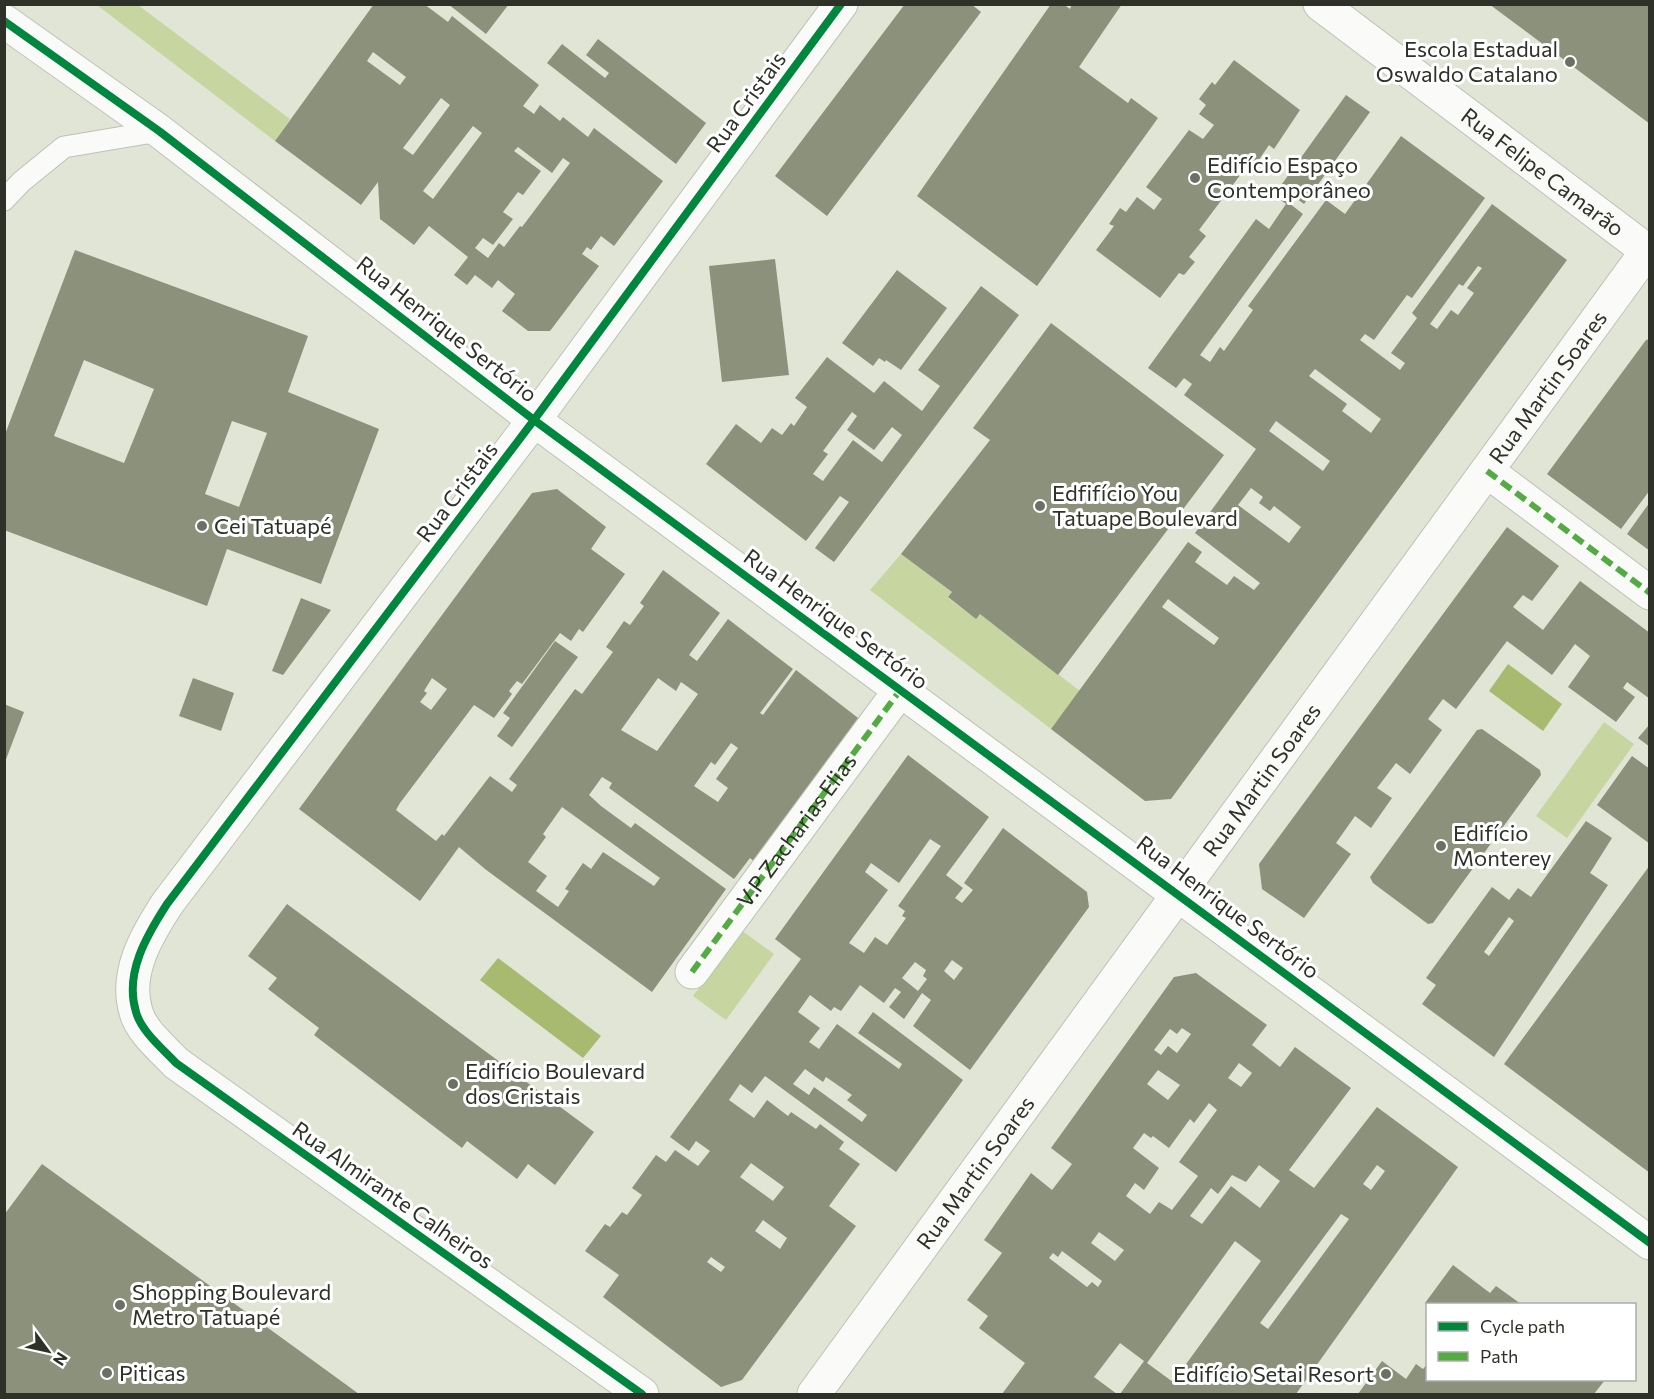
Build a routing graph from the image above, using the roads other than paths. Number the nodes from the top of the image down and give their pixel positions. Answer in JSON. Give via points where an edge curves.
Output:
{"nodes":[{"id":1,"x":841,"y":4,"type":"edge"},
{"id":2,"x":1320,"y":4,"type":"edge"},
{"id":3,"x":4,"y":21,"type":"edge"},
{"id":4,"x":159,"y":131,"type":"junction"},
{"id":5,"x":4,"y":200,"type":"edge"},
{"id":6,"x":1648,"y":252,"type":"edge"},
{"id":7,"x":534,"y":420,"type":"junction"},
{"id":8,"x":1487,"y":471,"type":"junction"},
{"id":9,"x":1650,"y":593,"type":"edge"},
{"id":10,"x":901,"y":689,"type":"junction"},
{"id":11,"x":1179,"y":894,"type":"junction"},
{"id":12,"x":692,"y":972,"type":"dead end"},
{"id":13,"x":136,"y":1013,"type":"joint"},
{"id":14,"x":1650,"y":1243,"type":"edge"},
{"id":15,"x":642,"y":1395,"type":"edge"},
{"id":16,"x":814,"y":1395,"type":"edge"}],
"edges":[{"from":1,"to":7,"type":"street","name":"Rua Cristais"},
{"from":2,"to":6,"type":"street","name":"Rua Felipe Camarão"},
{"from":3,"to":4,"type":"street","name":"Rua Henrique Sertório"},
{"from":4,"to":5,"type":"lane","via":[[64,147]]},
{"from":4,"to":7,"type":"street","name":"Rua Henrique Sertório"},
{"from":6,"to":8,"type":"street","name":"Rua Martin Soares"},
{"from":7,"to":10,"type":"street","name":"Rua Henrique Sertório"},
{"from":7,"to":13,"type":"street","name":"Rua Cristais","via":[[167,904],[145,939],[133,977]]},
{"from":8,"to":9,"type":"street"},
{"from":8,"to":11,"type":"street","name":"Rua Martin Soares"},
{"from":10,"to":11,"type":"street","name":"Rua Henrique Sertório"},
{"from":10,"to":12,"type":"street","name":"V.P Zacharias Elias"},
{"from":11,"to":14,"type":"street","name":"Rua Henrique Sertório"},
{"from":11,"to":16,"type":"street","name":"Rua Martin Soares"},
{"from":13,"to":15,"type":"street","name":"Rua Almirante Calheiros","via":[[176,1062]]}]}
